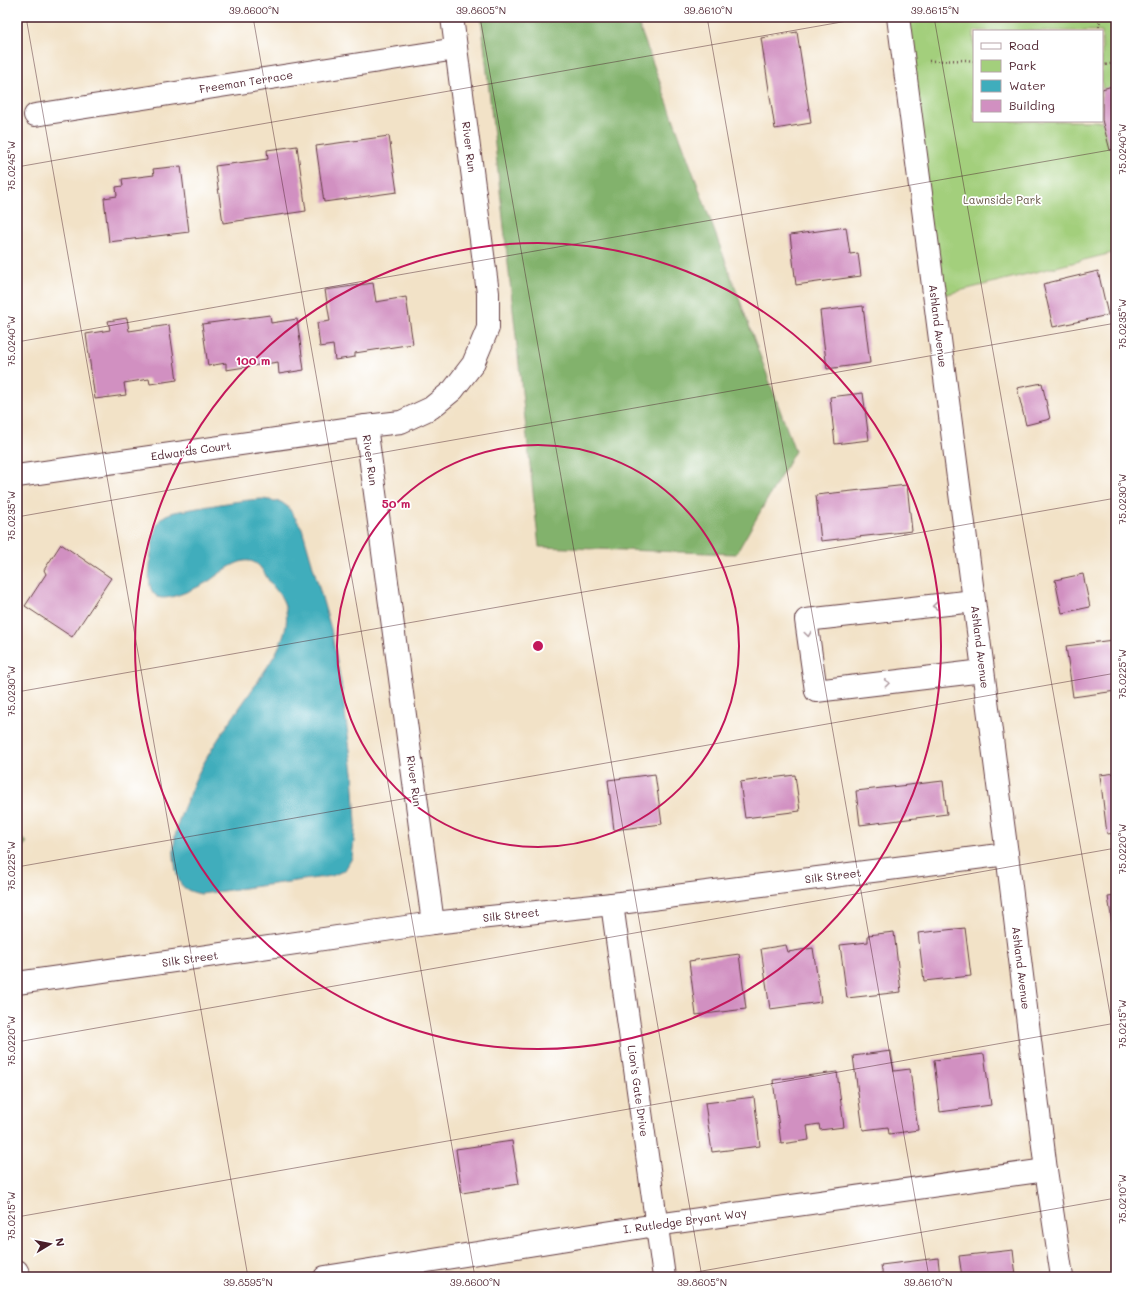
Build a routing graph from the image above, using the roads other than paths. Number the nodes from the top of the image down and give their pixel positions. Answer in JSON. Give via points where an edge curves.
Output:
{"nodes":[{"id":1,"x":452,"y":17,"type":"edge"},
{"id":2,"x":898,"y":17,"type":"edge"},
{"id":3,"x":456,"y":49,"type":"junction"},
{"id":4,"x":35,"y":115,"type":"dead end"},
{"id":5,"x":366,"y":426,"type":"junction"},
{"id":6,"x":17,"y":476,"type":"edge"},
{"id":7,"x":974,"y":601,"type":"junction"},
{"id":8,"x":983,"y":671,"type":"junction"},
{"id":9,"x":1007,"y":854,"type":"junction"},
{"id":10,"x":612,"y":904,"type":"junction"},
{"id":11,"x":433,"y":923,"type":"junction"},
{"id":12,"x":17,"y":983,"type":"edge"},
{"id":13,"x":1046,"y":1170,"type":"junction"},
{"id":14,"x":656,"y":1225,"type":"junction"},
{"id":15,"x":17,"y":1271,"type":"edge"},
{"id":16,"x":20,"y":1277,"type":"edge"},
{"id":17,"x":325,"y":1277,"type":"edge"},
{"id":18,"x":664,"y":1277,"type":"edge"},
{"id":19,"x":1062,"y":1277,"type":"edge"}],
"edges":[{"from":1,"to":3,"type":"street","name":"River Run"},
{"from":2,"to":7,"type":"street","name":"Ashland Avenue"},
{"from":3,"to":4,"type":"street","name":"Freeman Terrace"},
{"from":3,"to":5,"type":"street","name":"River Run","via":[[488,293],[488,328],[473,364],[453,390],[431,408],[401,422]]},
{"from":5,"to":6,"type":"street","name":"Edwards Court"},
{"from":5,"to":11,"type":"street","name":"River Run"},
{"from":7,"to":8,"type":"street","name":"Ashland Avenue"},
{"from":7,"to":8,"type":"street","one_way":true,"via":[[806,620],[816,691]]},
{"from":8,"to":9,"type":"street","name":"Ashland Avenue"},
{"from":9,"to":10,"type":"street","name":"Silk Street"},
{"from":9,"to":13,"type":"street","name":"Ashland Avenue"},
{"from":10,"to":11,"type":"street","name":"Silk Street"},
{"from":10,"to":14,"type":"street","name":"Lion's Gate Drive"},
{"from":11,"to":12,"type":"street","name":"Silk Street"},
{"from":13,"to":14,"type":"street","name":"I. Rutledge Bryant Way"},
{"from":13,"to":19,"type":"street","name":"Ashland Avenue"},
{"from":14,"to":17,"type":"street","name":"I. Rutledge Bryant Way"},
{"from":14,"to":18,"type":"street","name":"Lion's Gate Drive"},
{"from":15,"to":16,"type":"street"}]}
